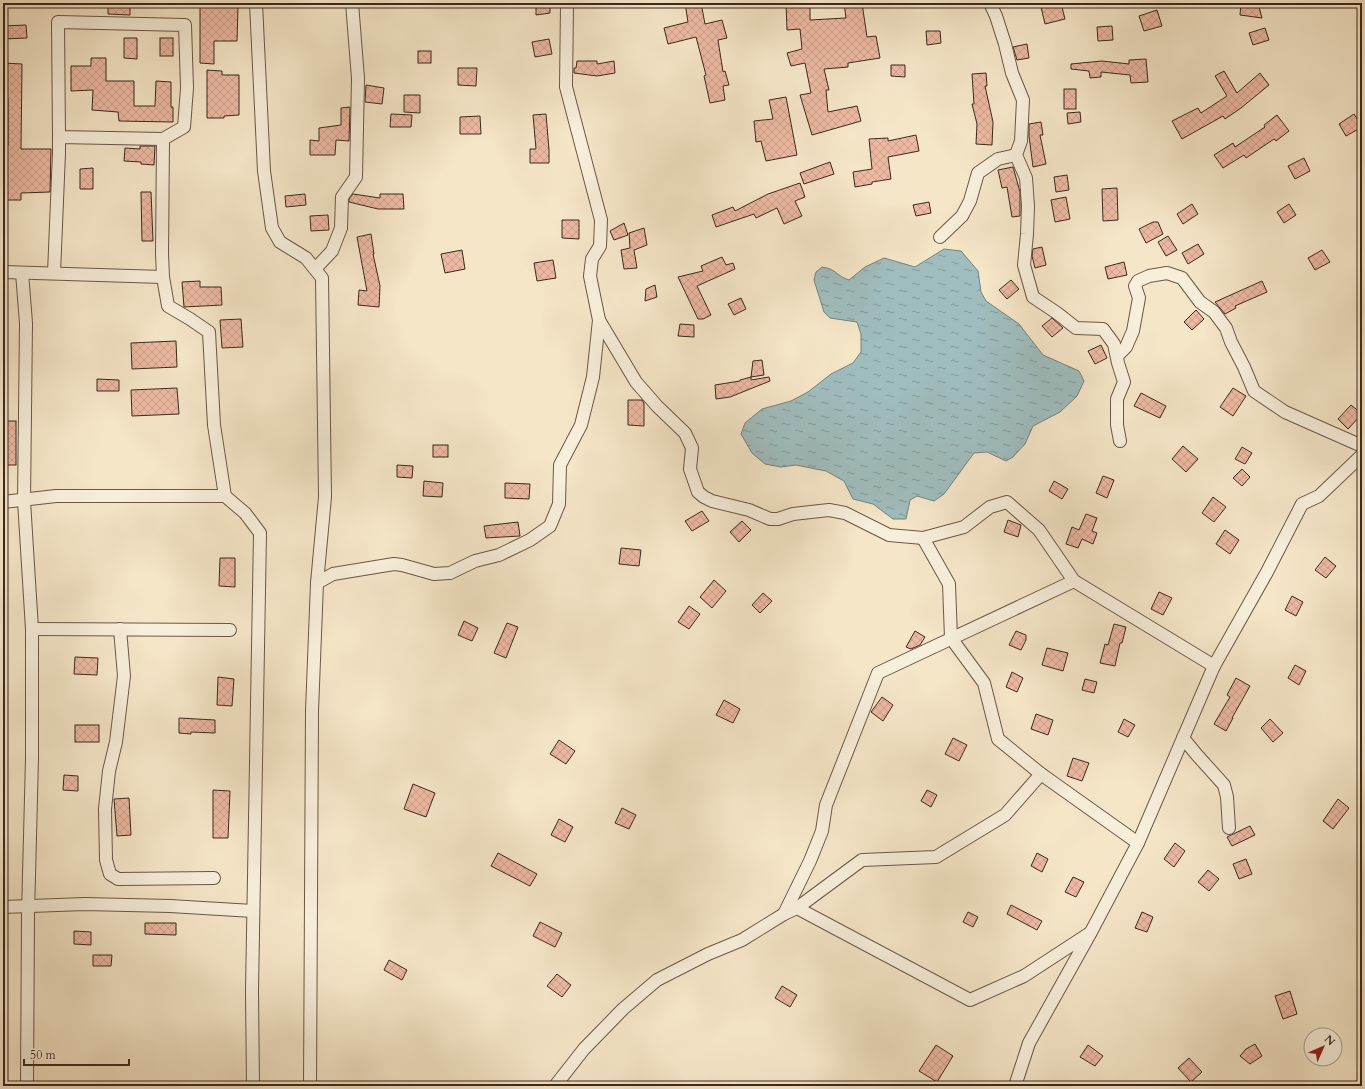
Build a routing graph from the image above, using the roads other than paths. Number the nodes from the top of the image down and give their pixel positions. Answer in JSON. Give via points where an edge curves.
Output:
{"nodes":[{"id":1,"x":256,"y":3,"type":"edge"},
{"id":2,"x":352,"y":3,"type":"edge"},
{"id":3,"x":567,"y":3,"type":"edge"},
{"id":4,"x":990,"y":3,"type":"edge"},
{"id":5,"x":59,"y":137,"type":"junction"},
{"id":6,"x":164,"y":139,"type":"junction"},
{"id":7,"x":1016,"y":155,"type":"junction"},
{"id":8,"x":940,"y":237,"type":"dead end"},
{"id":9,"x":315,"y":269,"type":"junction"},
{"id":10,"x":3,"y":272,"type":"edge"},
{"id":11,"x":22,"y":272,"type":"junction"},
{"id":12,"x":54,"y":273,"type":"junction"},
{"id":13,"x":163,"y":277,"type":"junction"},
{"id":14,"x":599,"y":320,"type":"junction"},
{"id":15,"x":1117,"y":356,"type":"junction"},
{"id":16,"x":1120,"y":441,"type":"dead end"},
{"id":17,"x":1362,"y":446,"type":"edge"},
{"id":18,"x":1362,"y":455,"type":"edge"},
{"id":19,"x":225,"y":496,"type":"junction"},
{"id":20,"x":24,"y":501,"type":"junction"},
{"id":21,"x":3,"y":502,"type":"edge"},
{"id":22,"x":923,"y":538,"type":"junction"},
{"id":23,"x":1074,"y":581,"type":"junction"},
{"id":24,"x":317,"y":583,"type":"junction"},
{"id":25,"x":32,"y":629,"type":"junction"},
{"id":26,"x":120,"y":630,"type":"junction"},
{"id":27,"x":230,"y":630,"type":"dead end"},
{"id":28,"x":951,"y":638,"type":"junction"},
{"id":29,"x":1214,"y":666,"type":"junction"},
{"id":30,"x":1183,"y":738,"type":"junction"},
{"id":31,"x":1041,"y":774,"type":"junction"},
{"id":32,"x":1229,"y":828,"type":"dead end"},
{"id":33,"x":1138,"y":843,"type":"junction"},
{"id":34,"x":214,"y":878,"type":"dead end"},
{"id":35,"x":28,"y":906,"type":"junction"},
{"id":36,"x":3,"y":907,"type":"edge"},
{"id":37,"x":797,"y":908,"type":"junction"},
{"id":38,"x":253,"y":911,"type":"junction"},
{"id":39,"x":784,"y":914,"type":"junction"},
{"id":40,"x":1090,"y":932,"type":"junction"},
{"id":41,"x":27,"y":1086,"type":"edge"},
{"id":42,"x":253,"y":1086,"type":"edge"},
{"id":43,"x":310,"y":1086,"type":"edge"},
{"id":44,"x":555,"y":1086,"type":"edge"},
{"id":45,"x":1015,"y":1086,"type":"edge"}],
"edges":[{"from":1,"to":9,"type":"street","via":[[264,171],[272,228],[280,242],[306,258]]},
{"from":2,"to":9,"type":"street","via":[[358,78],[356,177],[342,197],[341,228],[332,251]]},
{"from":3,"to":14,"type":"street","via":[[566,86],[601,220],[600,246],[592,259],[590,276]]},
{"from":4,"to":7,"type":"street","via":[[1023,100],[1021,141]]},
{"from":5,"to":6,"type":"street"},
{"from":5,"to":6,"type":"street","via":[[58,22],[185,25],[187,88],[184,127]]},
{"from":5,"to":12,"type":"street"},
{"from":6,"to":13,"type":"street"},
{"from":7,"to":8,"type":"street","via":[[998,159],[978,173],[970,201],[962,216]]},
{"from":7,"to":15,"type":"street","via":[[1026,178],[1028,206],[1024,265],[1033,297],[1076,328],[1103,329],[1114,344]]},
{"from":9,"to":24,"type":"street","via":[[322,278],[325,497]]},
{"from":10,"to":11,"type":"street"},
{"from":11,"to":12,"type":"street"},
{"from":11,"to":20,"type":"street","via":[[26,324]]},
{"from":12,"to":13,"type":"street"},
{"from":13,"to":19,"type":"street","via":[[168,306],[209,332],[214,425]]},
{"from":14,"to":22,"type":"street","via":[[636,382],[685,433],[692,448],[690,469],[698,492],[704,498],[749,510],[770,519],[829,510],[845,513],[888,535]]},
{"from":14,"to":24,"type":"street","via":[[593,377],[585,411],[581,425],[560,465],[559,504],[550,526],[530,540],[499,555],[475,560],[450,573],[434,574],[394,564],[332,574]]},
{"from":15,"to":16,"type":"street","via":[[1124,382],[1117,398]]},
{"from":15,"to":17,"type":"street","via":[[1126,347],[1133,331],[1139,298],[1135,286],[1138,281],[1167,273],[1182,278],[1200,302],[1214,312],[1226,328],[1254,391],[1285,412]]},
{"from":18,"to":29,"type":"street","via":[[1319,496],[1302,504]]},
{"from":19,"to":20,"type":"street","via":[[56,496]]},
{"from":19,"to":38,"type":"street","via":[[245,513],[260,533]]},
{"from":20,"to":21,"type":"street"},
{"from":20,"to":25,"type":"street"},
{"from":22,"to":23,"type":"street","via":[[964,527],[990,507],[1007,502],[1039,530]]},
{"from":22,"to":28,"type":"street","via":[[949,584]]},
{"from":23,"to":28,"type":"street"},
{"from":23,"to":29,"type":"street"},
{"from":24,"to":43,"type":"street","via":[[312,712]]},
{"from":25,"to":26,"type":"street"},
{"from":25,"to":35,"type":"street"},
{"from":26,"to":27,"type":"street"},
{"from":26,"to":34,"type":"street","via":[[124,676],[105,809],[106,860],[110,874],[118,879]]},
{"from":28,"to":31,"type":"street","via":[[984,683],[998,739]]},
{"from":28,"to":39,"type":"street","via":[[878,673],[826,805],[822,830],[810,861]]},
{"from":29,"to":30,"type":"street"},
{"from":30,"to":32,"type":"street","via":[[1224,785]]},
{"from":30,"to":33,"type":"street"},
{"from":31,"to":33,"type":"street"},
{"from":31,"to":37,"type":"street","via":[[1005,815],[936,857],[862,860]]},
{"from":33,"to":40,"type":"street"},
{"from":35,"to":36,"type":"street"},
{"from":35,"to":38,"type":"street","via":[[86,904]]},
{"from":35,"to":41,"type":"street"},
{"from":37,"to":39,"type":"street"},
{"from":37,"to":40,"type":"street","via":[[970,1000],[1024,976]]},
{"from":38,"to":42,"type":"street"},
{"from":39,"to":44,"type":"street","via":[[742,940],[657,980],[623,1009],[584,1049]]},
{"from":40,"to":45,"type":"street","via":[[1029,1043]]}]}
